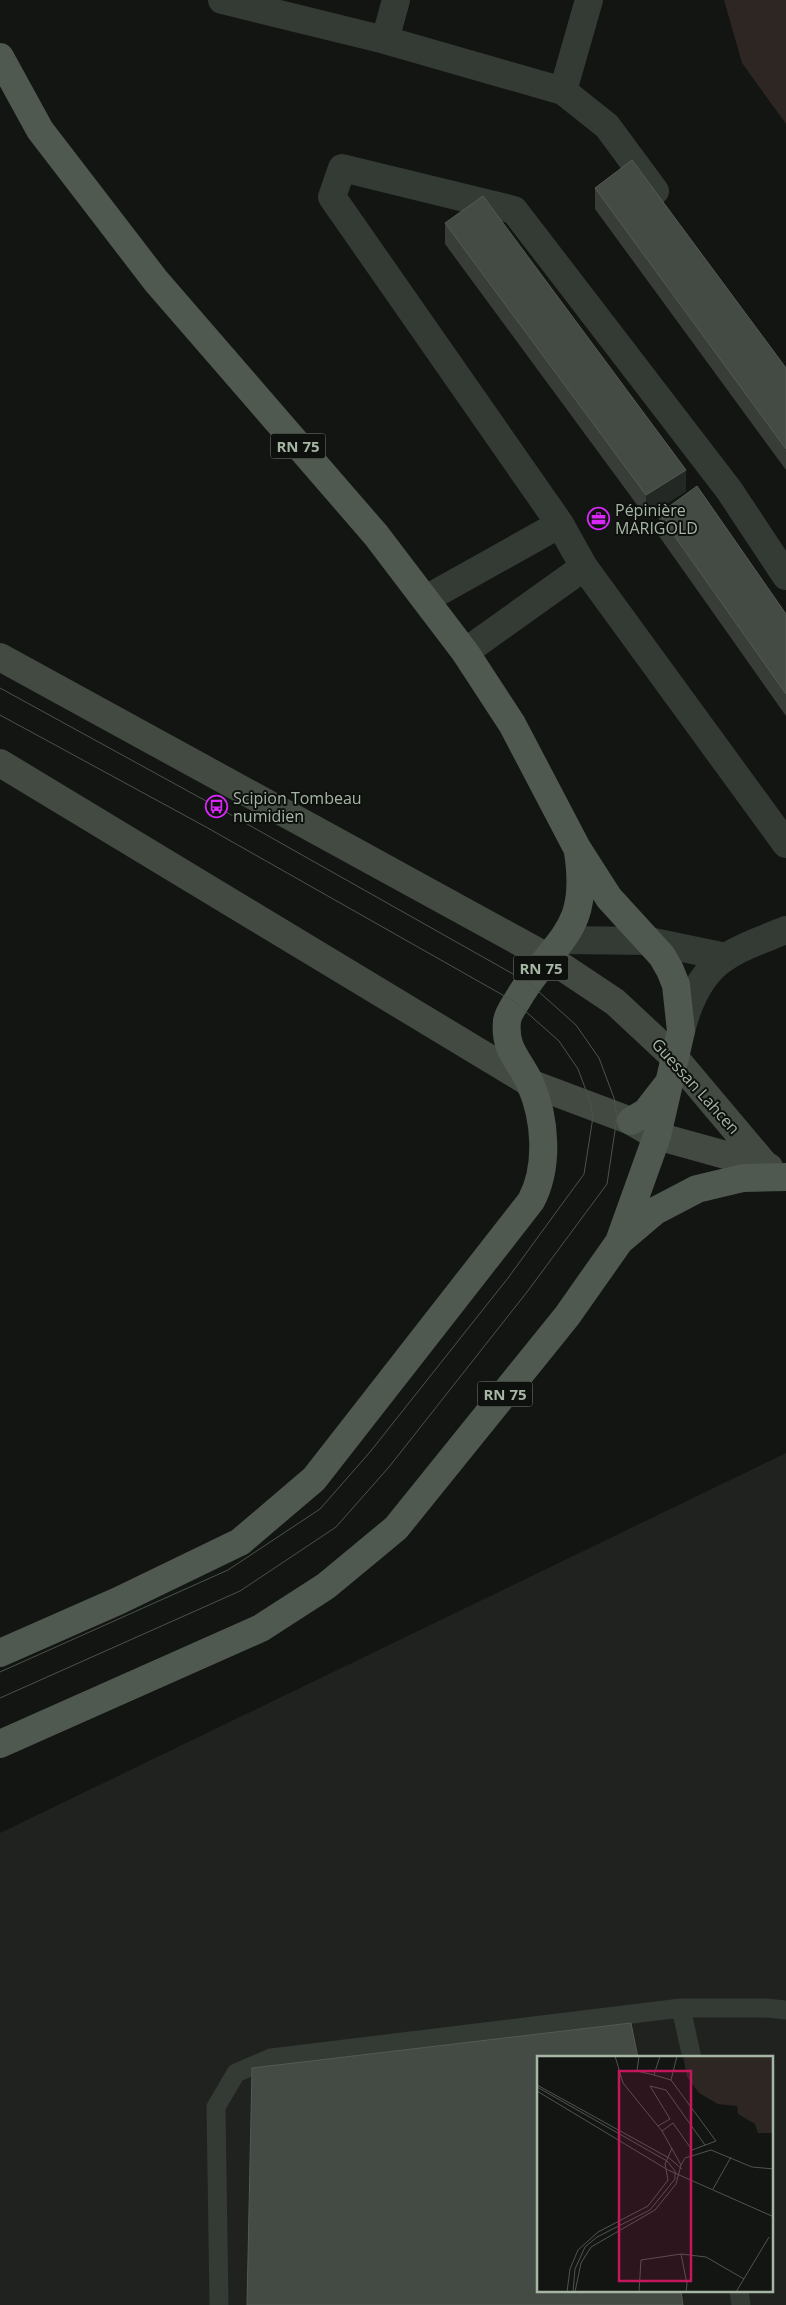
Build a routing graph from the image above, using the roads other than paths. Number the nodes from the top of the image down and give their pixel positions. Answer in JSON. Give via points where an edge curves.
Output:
{"nodes":[{"id":1,"x":222,"y":0,"type":"edge"},
{"id":2,"x":396,"y":0,"type":"edge"},
{"id":3,"x":589,"y":0,"type":"edge"},
{"id":4,"x":385,"y":40,"type":"junction"},
{"id":5,"x":0,"y":57,"type":"edge"},
{"id":6,"x":563,"y":91,"type":"junction"},
{"id":7,"x":670,"y":212,"type":"edge"},
{"id":8,"x":560,"y":524,"type":"junction"},
{"id":9,"x":584,"y":567,"type":"junction"},
{"id":10,"x":786,"y":576,"type":"edge"},
{"id":11,"x":426,"y":600,"type":"junction"},
{"id":12,"x":465,"y":652,"type":"junction"},
{"id":13,"x":0,"y":657,"type":"edge"},
{"id":14,"x":0,"y":763,"type":"edge"},
{"id":15,"x":786,"y":844,"type":"edge"},
{"id":16,"x":577,"y":848,"type":"junction"},
{"id":17,"x":786,"y":930,"type":"edge"},
{"id":18,"x":649,"y":941,"type":"junction"},
{"id":19,"x":557,"y":949,"type":"junction"},
{"id":20,"x":726,"y":957,"type":"junction"},
{"id":21,"x":681,"y":1031,"type":"junction"},
{"id":22,"x":673,"y":1069,"type":"junction"},
{"id":23,"x":530,"y":1083,"type":"junction"},
{"id":24,"x":631,"y":1121,"type":"junction"},
{"id":25,"x":657,"y":1136,"type":"junction"},
{"id":26,"x":779,"y":1173,"type":"edge"},
{"id":27,"x":619,"y":1242,"type":"junction"},
{"id":28,"x":0,"y":1653,"type":"edge"},
{"id":29,"x":0,"y":1744,"type":"edge"},
{"id":30,"x":681,"y":2008,"type":"junction"},
{"id":31,"x":786,"y":2010,"type":"edge"},
{"id":32,"x":692,"y":2056,"type":"edge"},
{"id":33,"x":739,"y":2292,"type":"edge"},
{"id":34,"x":219,"y":2305,"type":"edge"},
{"id":35,"x":741,"y":2305,"type":"edge"}],
"edges":[{"from":1,"to":4,"type":"street"},
{"from":2,"to":4,"type":"street"},
{"from":3,"to":6,"type":"street"},
{"from":4,"to":6,"type":"street"},
{"from":5,"to":11,"type":"main road","number":"RN 75","via":[[40,130],[156,281],[376,535]]},
{"from":6,"to":7,"type":"street","via":[[607,126]]},
{"from":8,"to":9,"type":"street"},
{"from":8,"to":10,"type":"street","via":[[332,197],[342,168],[514,210],[729,490]]},
{"from":8,"to":11,"type":"street"},
{"from":9,"to":12,"type":"street"},
{"from":9,"to":15,"type":"street"},
{"from":11,"to":12,"type":"main road","number":"RN 75"},
{"from":12,"to":16,"type":"main road","number":"RN 75","via":[[512,724]]},
{"from":13,"to":19,"type":"main road","name":"Guessan Lahcen"},
{"from":14,"to":23,"type":"main road","name":"Guessan Lahcen"},
{"from":16,"to":18,"type":"main road","number":"RN 75","via":[[609,898]]},
{"from":16,"to":19,"type":"main road","number":"RN 75","via":[[582,876],[580,899],[574,920]]},
{"from":17,"to":20,"type":"street"},
{"from":18,"to":19,"type":"street"},
{"from":18,"to":20,"type":"street"},
{"from":18,"to":21,"type":"main road","number":"RN 75","via":[[662,956],[676,985]]},
{"from":19,"to":22,"type":"main road","name":"Guessan Lahcen","via":[[615,1002]]},
{"from":19,"to":23,"type":"main road","number":"RN 75","via":[[507,1017],[510,1051]]},
{"from":20,"to":21,"type":"street","via":[[696,990],[686,1010]]},
{"from":21,"to":22,"type":"main road","number":"RN 75"},
{"from":22,"to":24,"type":"main road","via":[[646,1112]]},
{"from":22,"to":25,"type":"main road","number":"RN 75"},
{"from":22,"to":26,"type":"main road","name":"Guessan Lahcen"},
{"from":23,"to":24,"type":"main road","name":"Guessan Lahcen"},
{"from":23,"to":28,"type":"main road","number":"RN 75","via":[[542,1124],[543,1156],[537,1189],[531,1201],[314,1479],[240,1542]]},
{"from":24,"to":25,"type":"main road","name":"Guessan Lahcen"},
{"from":25,"to":26,"type":"main road","name":"Guessan Lahcen"},
{"from":25,"to":27,"type":"main road","number":"RN 75"},
{"from":26,"to":27,"type":"main road","via":[[697,1189],[655,1211]]},
{"from":27,"to":29,"type":"main road","number":"RN 75","via":[[567,1316],[396,1528],[326,1586],[261,1628]]},
{"from":30,"to":31,"type":"lane"},
{"from":30,"to":32,"type":"lane"},
{"from":30,"to":34,"type":"lane","via":[[271,2058],[236,2073],[216,2107]]},
{"from":33,"to":35,"type":"lane"}]}
